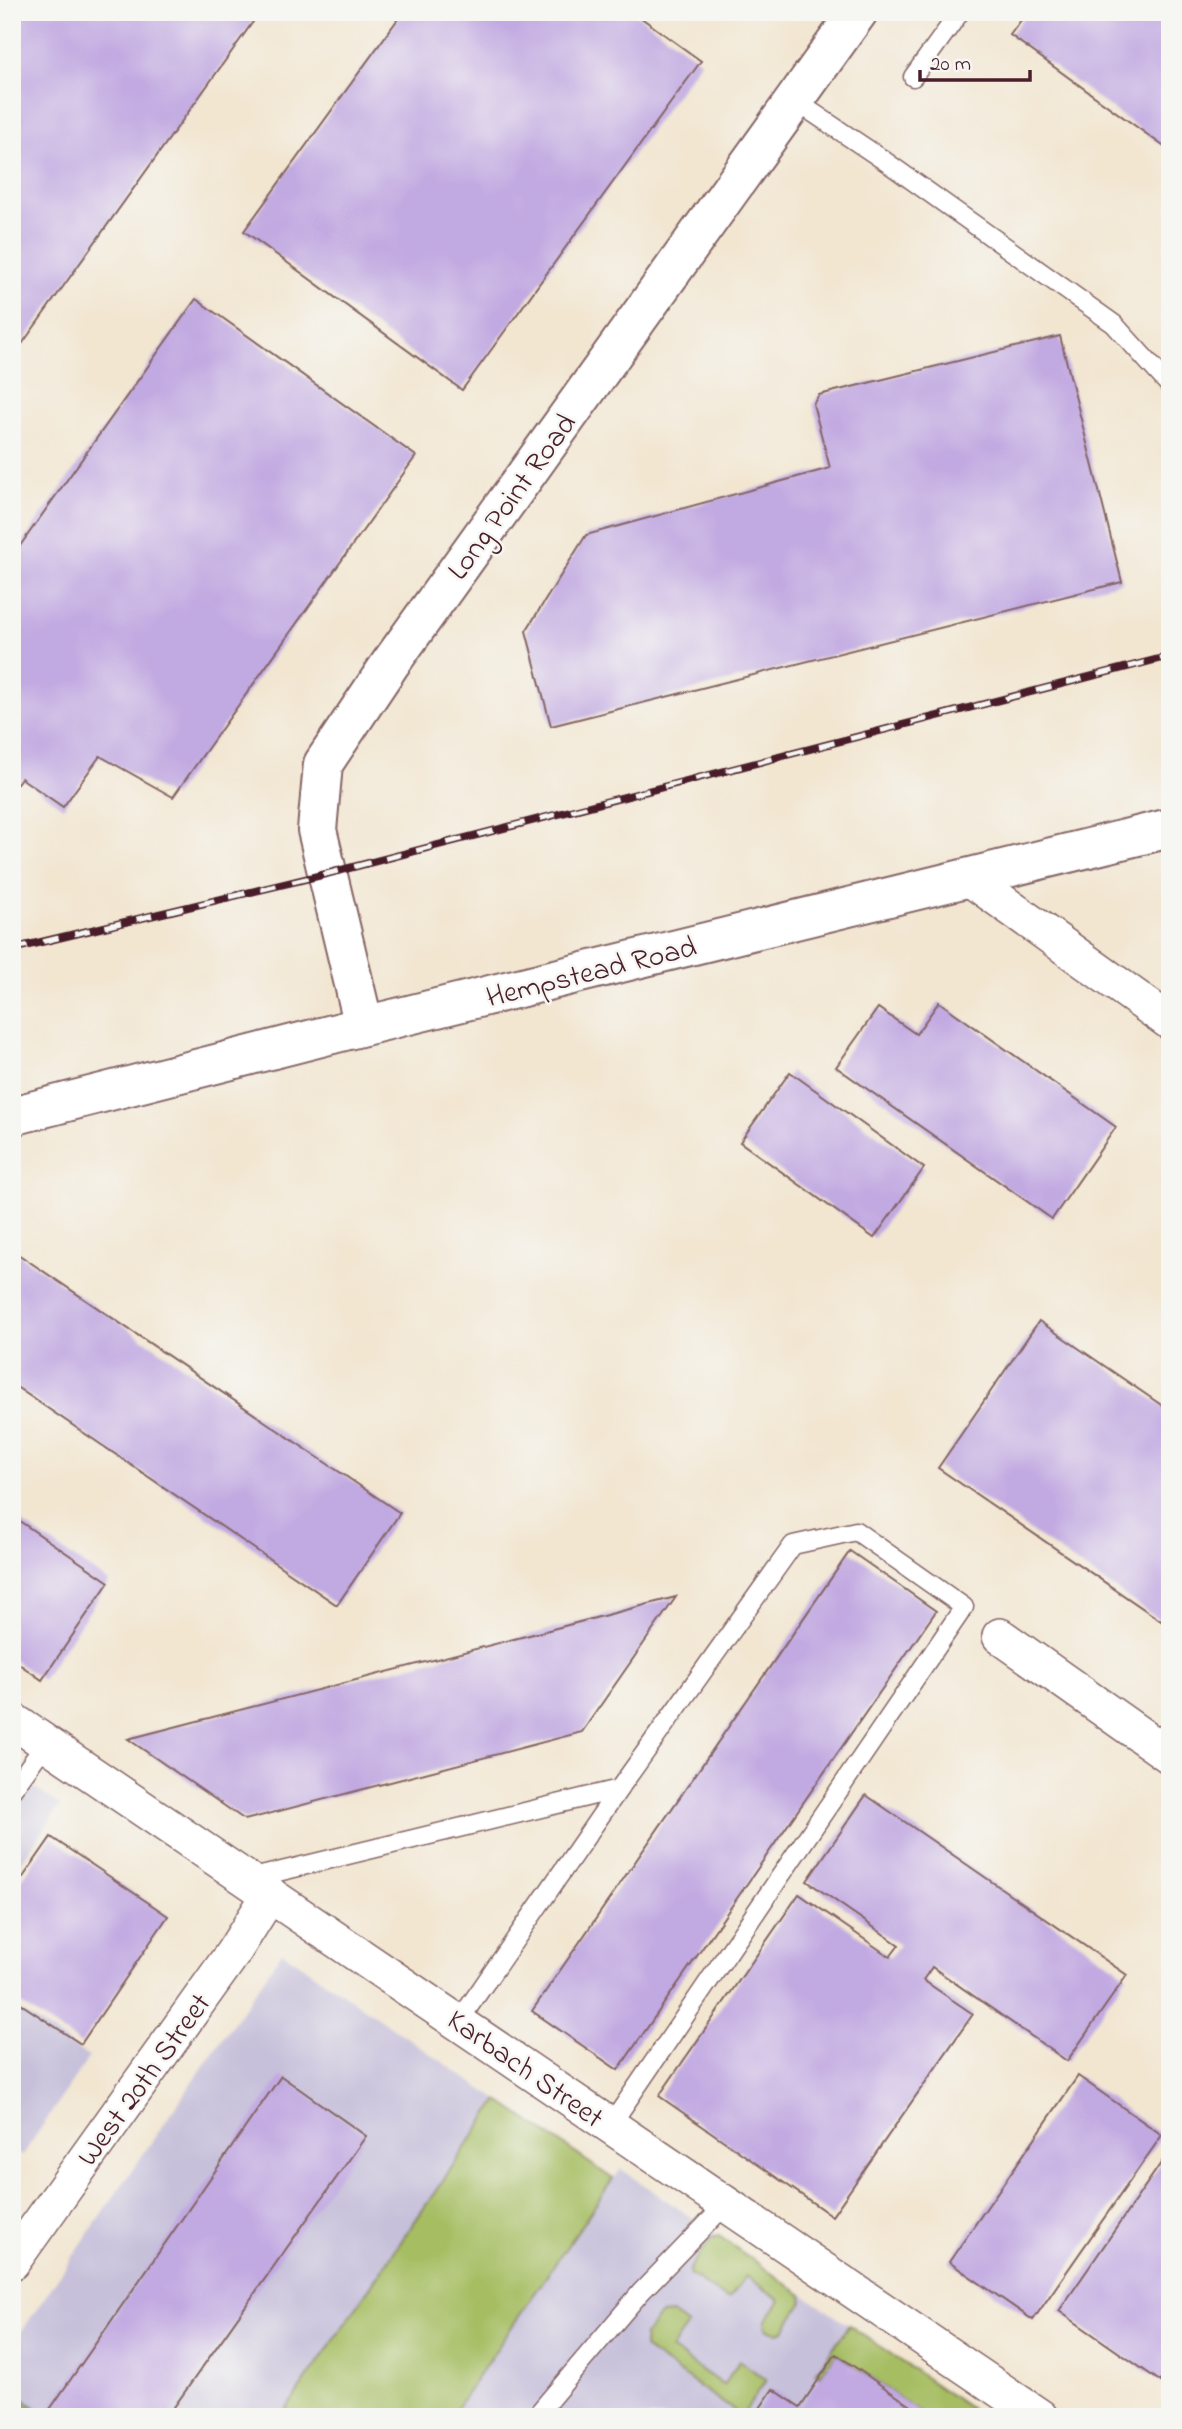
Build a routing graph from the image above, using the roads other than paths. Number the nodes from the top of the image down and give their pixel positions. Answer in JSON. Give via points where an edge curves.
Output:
{"nodes":[{"id":1,"x":858,"y":12,"type":"edge"},
{"id":2,"x":960,"y":12,"type":"edge"},
{"id":3,"x":913,"y":77,"type":"dead end"},
{"id":4,"x":794,"y":100,"type":"junction"},
{"id":5,"x":1170,"y":386,"type":"edge"},
{"id":6,"x":1170,"y":828,"type":"edge"},
{"id":7,"x":969,"y":878,"type":"junction"},
{"id":8,"x":1170,"y":1022,"type":"edge"},
{"id":9,"x":363,"y":1026,"type":"junction"},
{"id":10,"x":12,"y":1116,"type":"edge"},
{"id":11,"x":1000,"y":1636,"type":"dead end"},
{"id":12,"x":12,"y":1720,"type":"edge"},
{"id":13,"x":46,"y":1743,"type":"junction"},
{"id":14,"x":1170,"y":1756,"type":"edge"},
{"id":15,"x":620,"y":1789,"type":"junction"},
{"id":16,"x":12,"y":1790,"type":"edge"},
{"id":17,"x":258,"y":1887,"type":"junction"},
{"id":18,"x":459,"y":2021,"type":"junction"},
{"id":19,"x":610,"y":2126,"type":"junction"},
{"id":20,"x":726,"y":2204,"type":"junction"},
{"id":21,"x":12,"y":2262,"type":"edge"},
{"id":22,"x":535,"y":2417,"type":"edge"},
{"id":23,"x":1040,"y":2417,"type":"edge"}],
"edges":[{"from":1,"to":4,"type":"main road","name":"Long Point Road"},
{"from":2,"to":3,"type":"lane"},
{"from":4,"to":5,"type":"lane","via":[[1114,324]]},
{"from":4,"to":9,"type":"main road","name":"Long Point Road","via":[[323,764],[317,830]]},
{"from":6,"to":7,"type":"main road","name":"Hempstead Road"},
{"from":7,"to":8,"type":"street"},
{"from":7,"to":9,"type":"main road","name":"Hempstead Road"},
{"from":9,"to":10,"type":"main road","name":"Hempstead Road"},
{"from":11,"to":14,"type":"street"},
{"from":12,"to":13,"type":"street","name":"Karbach Street"},
{"from":13,"to":16,"type":"lane"},
{"from":13,"to":17,"type":"street","name":"Karbach Street"},
{"from":15,"to":17,"type":"lane"},
{"from":15,"to":18,"type":"lane"},
{"from":15,"to":19,"type":"lane","via":[[793,1545],[856,1531],[964,1607]]},
{"from":17,"to":18,"type":"street","name":"Karbach Street"},
{"from":17,"to":21,"type":"street","name":"West 20th Street","via":[[233,1953]]},
{"from":18,"to":19,"type":"street","name":"Karbach Street"},
{"from":19,"to":20,"type":"street","name":"Karbach Street"},
{"from":20,"to":22,"type":"lane","via":[[641,2292]]},
{"from":20,"to":23,"type":"street","name":"Karbach Street"}]}
